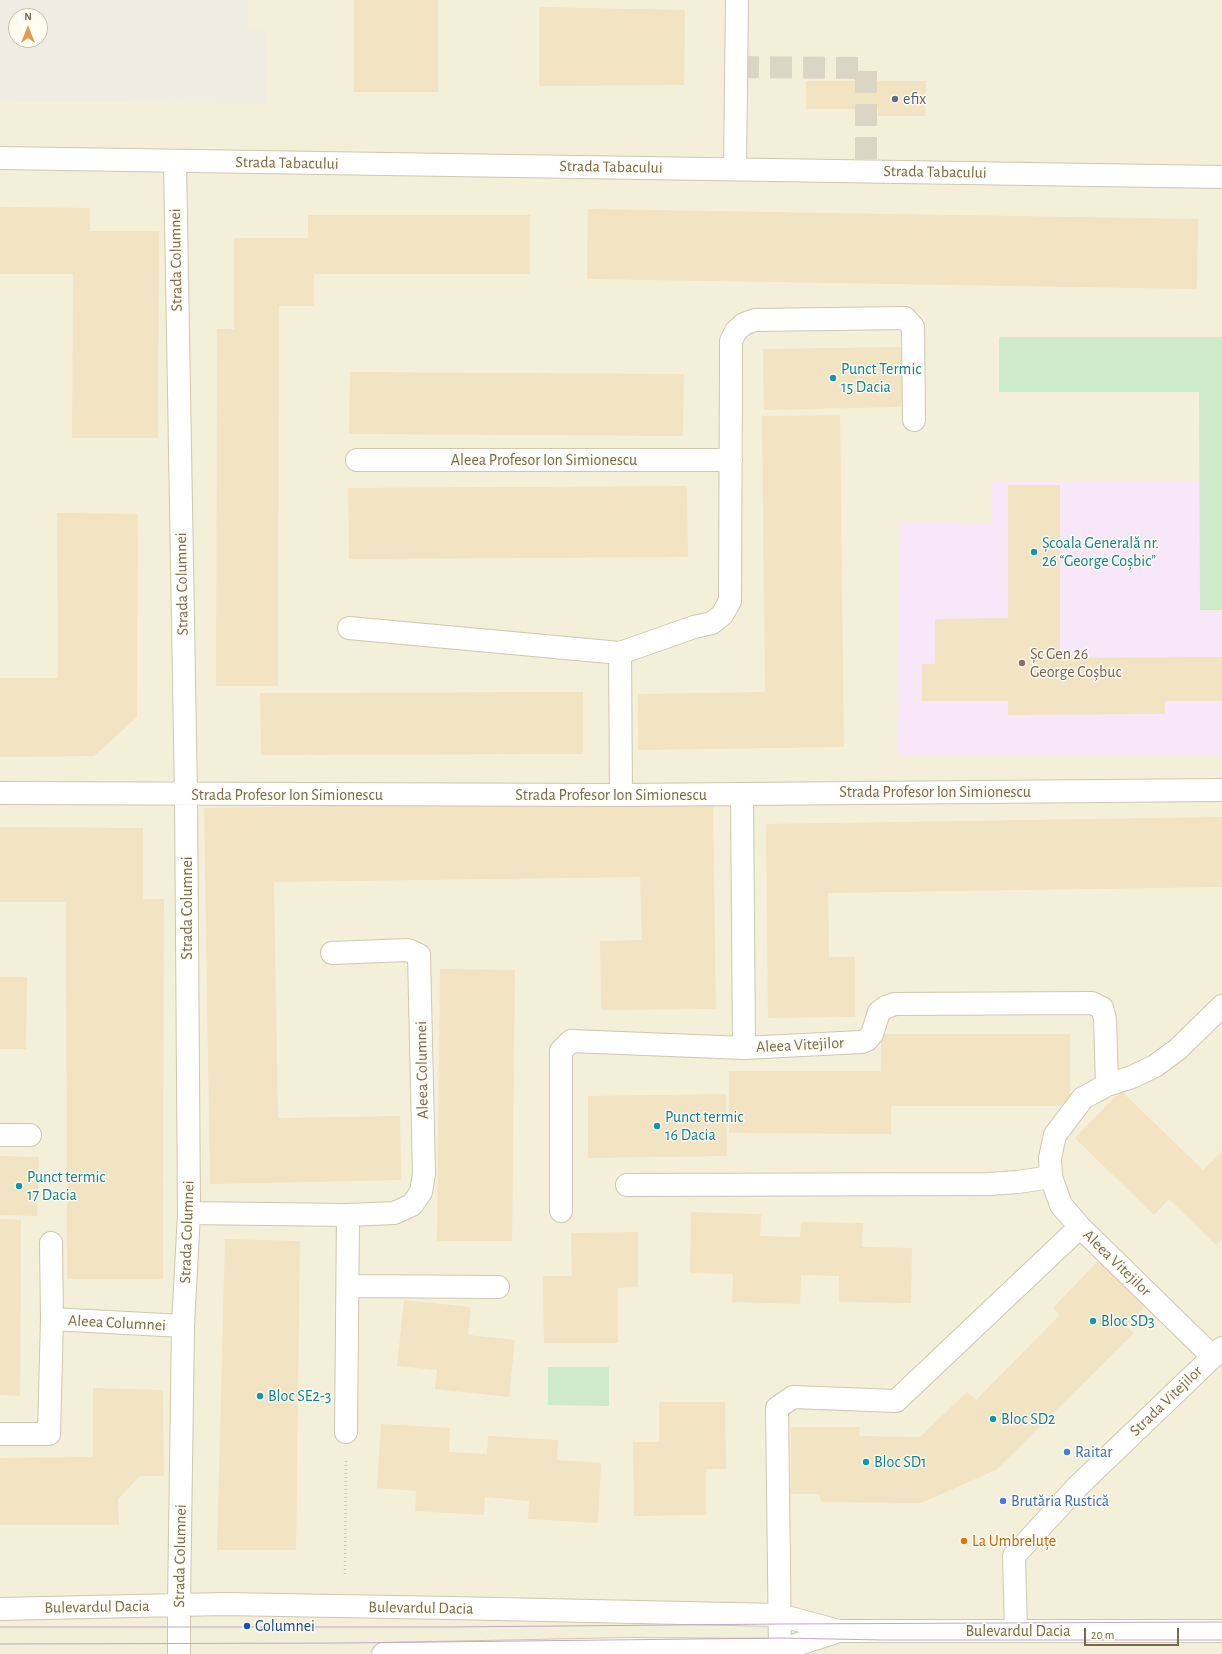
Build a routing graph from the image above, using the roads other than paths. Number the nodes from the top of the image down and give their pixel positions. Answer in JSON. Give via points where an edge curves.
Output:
{"nodes":[{"id":1,"x":737,"y":0,"type":"edge"},
{"id":2,"x":0,"y":158,"type":"edge"},
{"id":3,"x":175,"y":161,"type":"junction"},
{"id":4,"x":735,"y":168,"type":"junction"},
{"id":5,"x":1222,"y":177,"type":"edge"},
{"id":6,"x":914,"y":420,"type":"dead end"},
{"id":7,"x":357,"y":460,"type":"dead end"},
{"id":8,"x":731,"y":460,"type":"junction"},
{"id":9,"x":349,"y":628,"type":"dead end"},
{"id":10,"x":620,"y":653,"type":"junction"},
{"id":11,"x":1222,"y":790,"type":"edge"},
{"id":12,"x":0,"y":793,"type":"edge"},
{"id":13,"x":742,"y":794,"type":"junction"},
{"id":14,"x":186,"y":795,"type":"junction"},
{"id":15,"x":621,"y":795,"type":"junction"},
{"id":16,"x":332,"y":953,"type":"dead end"},
{"id":17,"x":1222,"y":1006,"type":"edge"},
{"id":18,"x":744,"y":1048,"type":"junction"},
{"id":19,"x":1107,"y":1085,"type":"junction"},
{"id":20,"x":0,"y":1135,"type":"edge"},
{"id":21,"x":30,"y":1135,"type":"dead end"},
{"id":22,"x":1051,"y":1177,"type":"junction"},
{"id":23,"x":627,"y":1185,"type":"dead end"},
{"id":24,"x":561,"y":1210,"type":"dead end"},
{"id":25,"x":189,"y":1213,"type":"junction"},
{"id":26,"x":348,"y":1215,"type":"junction"},
{"id":27,"x":1080,"y":1227,"type":"junction"},
{"id":28,"x":51,"y":1243,"type":"dead end"},
{"id":29,"x":348,"y":1286,"type":"junction"},
{"id":30,"x":498,"y":1287,"type":"dead end"},
{"id":31,"x":52,"y":1319,"type":"junction"},
{"id":32,"x":183,"y":1326,"type":"junction"},
{"id":33,"x":1217,"y":1353,"type":"edge"},
{"id":34,"x":346,"y":1432,"type":"road end"},
{"id":35,"x":0,"y":1434,"type":"edge"},
{"id":36,"x":179,"y":1605,"type":"junction"},
{"id":37,"x":0,"y":1609,"type":"edge"},
{"id":38,"x":779,"y":1615,"type":"junction"},
{"id":39,"x":839,"y":1631,"type":"junction"},
{"id":40,"x":1222,"y":1631,"type":"edge"},
{"id":41,"x":1016,"y":1632,"type":"junction"},
{"id":42,"x":780,"y":1650,"type":"junction"},
{"id":43,"x":179,"y":1654,"type":"edge"},
{"id":44,"x":383,"y":1654,"type":"edge"}],
"edges":[{"from":1,"to":4,"type":"street"},
{"from":2,"to":3,"type":"street","name":"Strada Tabacului"},
{"from":3,"to":4,"type":"street","name":"Strada Tabacului"},
{"from":3,"to":14,"type":"street","name":"Strada Columnei"},
{"from":4,"to":5,"type":"street","name":"Strada Tabacului"},
{"from":6,"to":8,"type":"street","via":[[913,327],[905,318],[755,320],[740,327],[731,341]]},
{"from":7,"to":8,"type":"street","name":"Aleea Profesor Ion Simionescu"},
{"from":8,"to":10,"type":"street","via":[[730,601],[722,615],[712,623]]},
{"from":9,"to":10,"type":"street"},
{"from":10,"to":15,"type":"street"},
{"from":11,"to":13,"type":"street","name":"Strada Profesor Ion Simionescu"},
{"from":12,"to":14,"type":"street","name":"Strada Profesor Ion Simionescu"},
{"from":13,"to":15,"type":"street","name":"Strada Profesor Ion Simionescu"},
{"from":13,"to":18,"type":"street"},
{"from":14,"to":15,"type":"street","name":"Strada Profesor Ion Simionescu"},
{"from":14,"to":25,"type":"street","name":"Strada Columnei"},
{"from":16,"to":26,"type":"street","name":"Aleea Columnei","via":[[408,950],[419,955],[424,1174],[421,1192],[412,1205],[394,1213]]},
{"from":17,"to":19,"type":"street","name":"Aleea Vitejilor","via":[[1178,1049],[1155,1066]]},
{"from":18,"to":19,"type":"street","name":"Aleea Vitejilor","via":[[861,1042],[872,1034],[880,1012],[895,1004],[1092,1003],[1102,1008],[1105,1019]]},
{"from":18,"to":24,"type":"street","name":"Aleea Vitejilor","via":[[571,1041],[561,1051]]},
{"from":19,"to":22,"type":"street","name":"Aleea Vitejilor","via":[[1083,1098],[1055,1135],[1050,1158]]},
{"from":20,"to":21,"type":"street"},
{"from":22,"to":23,"type":"street","via":[[989,1184]]},
{"from":22,"to":27,"type":"street","name":"Aleea Vitejilor","via":[[1061,1205]]},
{"from":25,"to":26,"type":"street","name":"Aleea Columnei"},
{"from":25,"to":32,"type":"street","name":"Strada Columnei"},
{"from":26,"to":29,"type":"street"},
{"from":27,"to":33,"type":"street","name":"Aleea Vitejilor"},
{"from":27,"to":38,"type":"street","via":[[896,1401],[793,1397],[777,1408]]},
{"from":28,"to":31,"type":"street","name":"Aleea Columnei"},
{"from":29,"to":30,"type":"street"},
{"from":29,"to":34,"type":"street"},
{"from":31,"to":32,"type":"street","name":"Aleea Columnei"},
{"from":31,"to":35,"type":"street","name":"Aleea Columnei","via":[[49,1434]]},
{"from":32,"to":36,"type":"street","name":"Strada Columnei"},
{"from":33,"to":41,"type":"street","name":"Strada Vitejilor","via":[[1076,1487],[1014,1556]]},
{"from":36,"to":37,"type":"street","name":"Bulevardul Dacia"},
{"from":36,"to":38,"type":"street","name":"Bulevardul Dacia"},
{"from":36,"to":43,"type":"street","name":"Strada Columnei"},
{"from":38,"to":39,"type":"street","name":"Bulevardul Dacia"},
{"from":38,"to":42,"type":"street"},
{"from":39,"to":41,"type":"street","name":"Bulevardul Dacia"},
{"from":39,"to":42,"type":"street","name":"Bulevardul Dacia"},
{"from":40,"to":41,"type":"street","name":"Bulevardul Dacia"},
{"from":42,"to":44,"type":"street","name":"Bulevardul Dacia"}]}
